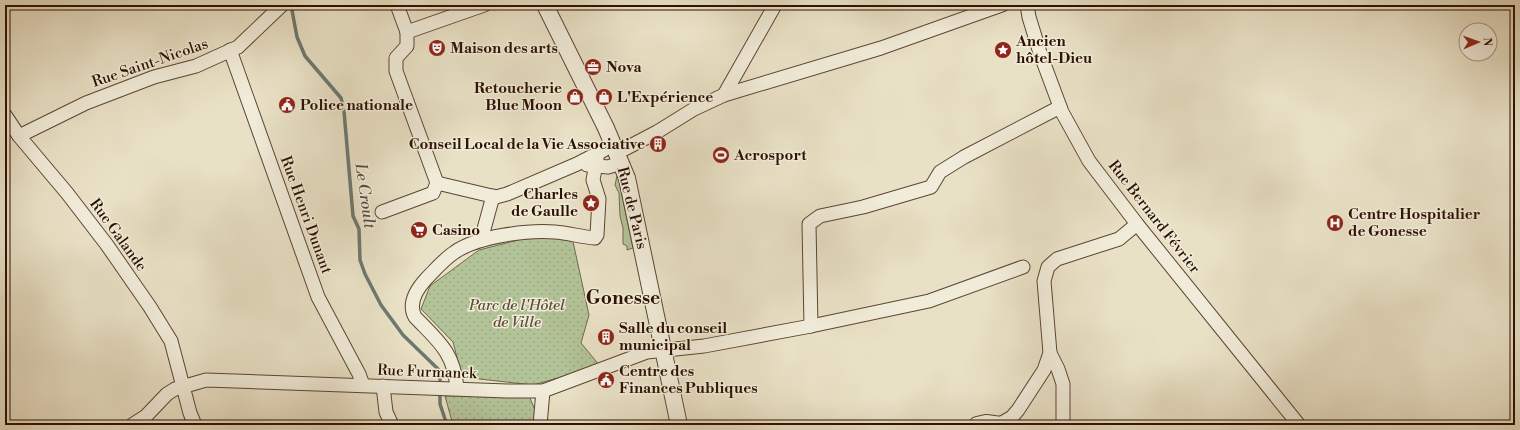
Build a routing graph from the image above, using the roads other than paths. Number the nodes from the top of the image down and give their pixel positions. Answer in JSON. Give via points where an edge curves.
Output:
{"nodes":[{"id":1,"x":282,"y":5,"type":"edge"},
{"id":2,"x":397,"y":5,"type":"edge"},
{"id":3,"x":484,"y":5,"type":"edge"},
{"id":4,"x":545,"y":5,"type":"edge"},
{"id":5,"x":776,"y":5,"type":"edge"},
{"id":6,"x":1002,"y":5,"type":"edge"},
{"id":7,"x":1027,"y":5,"type":"edge"},
{"id":8,"x":407,"y":32,"type":"junction"},
{"id":9,"x":230,"y":50,"type":"junction"},
{"id":10,"x":724,"y":95,"type":"junction"},
{"id":11,"x":1060,"y":107,"type":"junction"},
{"id":12,"x":5,"y":115,"type":"edge"},
{"id":13,"x":19,"y":136,"type":"junction"},
{"id":14,"x":598,"y":153,"type":"junction"},
{"id":15,"x":617,"y":153,"type":"junction"},
{"id":16,"x":577,"y":164,"type":"junction"},
{"id":17,"x":596,"y":166,"type":"junction"},
{"id":18,"x":437,"y":183,"type":"junction"},
{"id":19,"x":493,"y":196,"type":"junction"},
{"id":20,"x":382,"y":212,"type":"dead end"},
{"id":21,"x":1137,"y":224,"type":"junction"},
{"id":22,"x":482,"y":240,"type":"junction"},
{"id":23,"x":1023,"y":267,"type":"dead end"},
{"id":24,"x":811,"y":326,"type":"junction"},
{"id":25,"x":664,"y":351,"type":"junction"},
{"id":26,"x":1050,"y":354,"type":"junction"},
{"id":27,"x":363,"y":385,"type":"junction"},
{"id":28,"x":182,"y":386,"type":"junction"},
{"id":29,"x":383,"y":386,"type":"junction"},
{"id":30,"x":456,"y":388,"type":"junction"},
{"id":31,"x":543,"y":391,"type":"junction"},
{"id":32,"x":1001,"y":424,"type":"edge"},
{"id":33,"x":132,"y":425,"type":"edge"},
{"id":34,"x":195,"y":425,"type":"edge"},
{"id":35,"x":392,"y":425,"type":"edge"},
{"id":36,"x":540,"y":425,"type":"edge"},
{"id":37,"x":679,"y":425,"type":"edge"},
{"id":38,"x":978,"y":425,"type":"edge"},
{"id":39,"x":1063,"y":425,"type":"edge"},
{"id":40,"x":1299,"y":425,"type":"edge"}],
"edges":[{"from":1,"to":9,"type":"street","name":"Rue Saint-Nicolas","via":[[238,47]]},
{"from":2,"to":8,"type":"street"},
{"from":3,"to":8,"type":"street"},
{"from":4,"to":15,"type":"street","name":"Rue de Paris"},
{"from":5,"to":10,"type":"street"},
{"from":6,"to":10,"type":"street","via":[[896,44]]},
{"from":7,"to":11,"type":"street","name":"Rue Bernard Février","via":[[1040,53]]},
{"from":8,"to":18,"type":"street","via":[[407,46],[396,58],[396,71]]},
{"from":9,"to":13,"type":"street","name":"Rue Saint-Nicolas","via":[[196,66],[154,77],[86,103]]},
{"from":9,"to":27,"type":"street","name":"Rue Henri Dunant","via":[[318,297]]},
{"from":10,"to":15,"type":"street"},
{"from":11,"to":21,"type":"street","name":"Rue Bernard Février","via":[[1089,161]]},
{"from":11,"to":24,"type":"street","via":[[964,157],[940,172],[931,187],[863,207],[820,216],[809,224]]},
{"from":12,"to":13,"type":"street","name":"Rue Galande"},
{"from":13,"to":28,"type":"street","name":"Rue Galande","via":[[107,246],[150,307],[171,341]]},
{"from":14,"to":15,"type":"street"},
{"from":14,"to":16,"type":"street"},
{"from":14,"to":17,"type":"street"},
{"from":15,"to":17,"type":"street","via":[[608,167]]},
{"from":15,"to":25,"type":"street","name":"Rue de Paris","via":[[627,178]]},
{"from":16,"to":17,"type":"street"},
{"from":16,"to":19,"type":"street","via":[[507,194]]},
{"from":17,"to":22,"type":"street","via":[[593,183],[599,199],[597,235],[594,238],[567,233],[536,232]]},
{"from":18,"to":19,"type":"street"},
{"from":18,"to":20,"type":"street","via":[[433,193]]},
{"from":19,"to":22,"type":"street"},
{"from":21,"to":26,"type":"street","via":[[1119,239],[1057,259],[1048,267],[1044,281]]},
{"from":21,"to":40,"type":"street","name":"Rue Bernard Février"},
{"from":22,"to":30,"type":"street","via":[[459,243],[423,282],[412,306],[415,317],[450,357]]},
{"from":23,"to":24,"type":"street","name":"Rue Furmanek","via":[[928,301]]},
{"from":24,"to":25,"type":"street","name":"Rue Furmanek"},
{"from":25,"to":31,"type":"street","name":"Rue Furmanek","via":[[647,352]]},
{"from":25,"to":37,"type":"street","name":"Rue de Paris"},
{"from":26,"to":32,"type":"street","via":[[1044,370],[1018,410]]},
{"from":26,"to":39,"type":"street","via":[[1063,384]]},
{"from":27,"to":28,"type":"street","name":"Rue Furmanek","via":[[206,380]]},
{"from":27,"to":29,"type":"street","name":"Rue Furmanek"},
{"from":28,"to":33,"type":"street","name":"Rue Furmanek","via":[[167,394],[146,416]]},
{"from":28,"to":34,"type":"street","name":"Rue Galande"},
{"from":29,"to":30,"type":"street","name":"Rue Furmanek"},
{"from":29,"to":35,"type":"street","via":[[386,412]]},
{"from":30,"to":31,"type":"street","name":"Rue Furmanek"},
{"from":31,"to":36,"type":"street"},
{"from":32,"to":38,"type":"street"}]}
